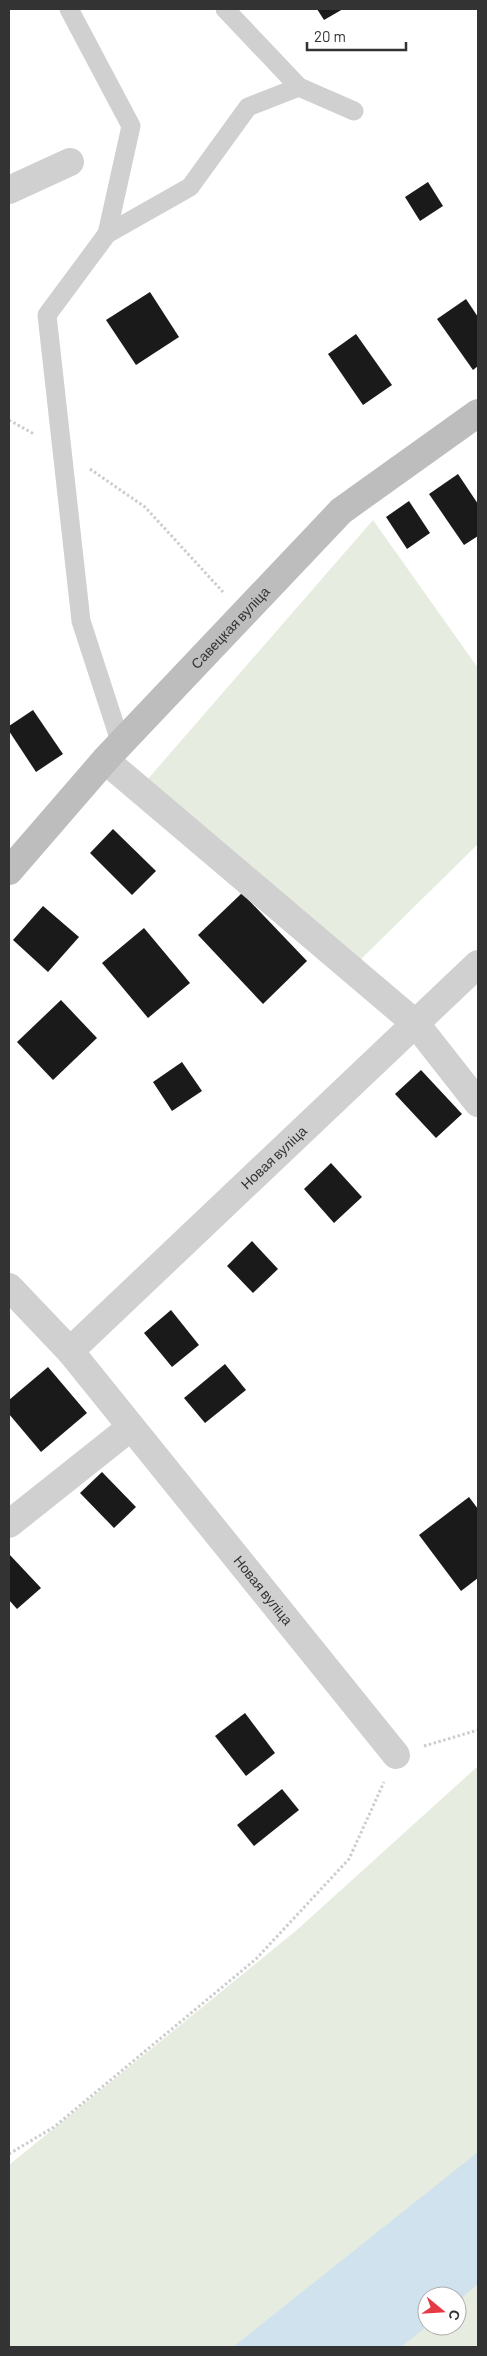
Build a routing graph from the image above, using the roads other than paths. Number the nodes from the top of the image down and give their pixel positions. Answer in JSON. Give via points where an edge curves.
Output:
{"nodes":[{"id":1,"x":69,"y":9,"type":"edge"},
{"id":2,"x":225,"y":9,"type":"edge"},
{"id":3,"x":299,"y":87,"type":"junction"},
{"id":4,"x":354,"y":111,"type":"dead end"},
{"id":5,"x":70,"y":162,"type":"dead end"},
{"id":6,"x":9,"y":190,"type":"edge"},
{"id":7,"x":107,"y":234,"type":"junction"},
{"id":8,"x":478,"y":413,"type":"edge"},
{"id":9,"x":113,"y":752,"type":"junction"},
{"id":10,"x":9,"y":871,"type":"edge"},
{"id":11,"x":478,"y":964,"type":"edge"},
{"id":12,"x":416,"y":1024,"type":"junction"},
{"id":13,"x":478,"y":1102,"type":"edge"},
{"id":14,"x":9,"y":1286,"type":"edge"},
{"id":15,"x":70,"y":1352,"type":"junction"},
{"id":16,"x":131,"y":1427,"type":"junction"},
{"id":17,"x":9,"y":1524,"type":"edge"},
{"id":18,"x":396,"y":1755,"type":"road end"}],
"edges":[{"from":1,"to":7,"type":"lane","via":[[131,126]]},
{"from":2,"to":3,"type":"lane"},
{"from":3,"to":4,"type":"lane"},
{"from":3,"to":7,"type":"lane","via":[[248,107],[190,187]]},
{"from":5,"to":6,"type":"street"},
{"from":7,"to":9,"type":"lane","via":[[47,315],[81,621]]},
{"from":8,"to":9,"type":"main road","name":"Савецкая вуліца","via":[[341,512]]},
{"from":9,"to":10,"type":"main road","name":"Савецкая вуліца"},
{"from":9,"to":12,"type":"street"},
{"from":11,"to":12,"type":"street","name":"Новая вуліца"},
{"from":12,"to":13,"type":"street"},
{"from":12,"to":15,"type":"street","name":"Новая вуліца"},
{"from":14,"to":15,"type":"street","name":"Новая вуліца"},
{"from":15,"to":16,"type":"street","name":"Новая вуліца"},
{"from":16,"to":17,"type":"street"},
{"from":16,"to":18,"type":"street","name":"Новая вуліца"}]}
